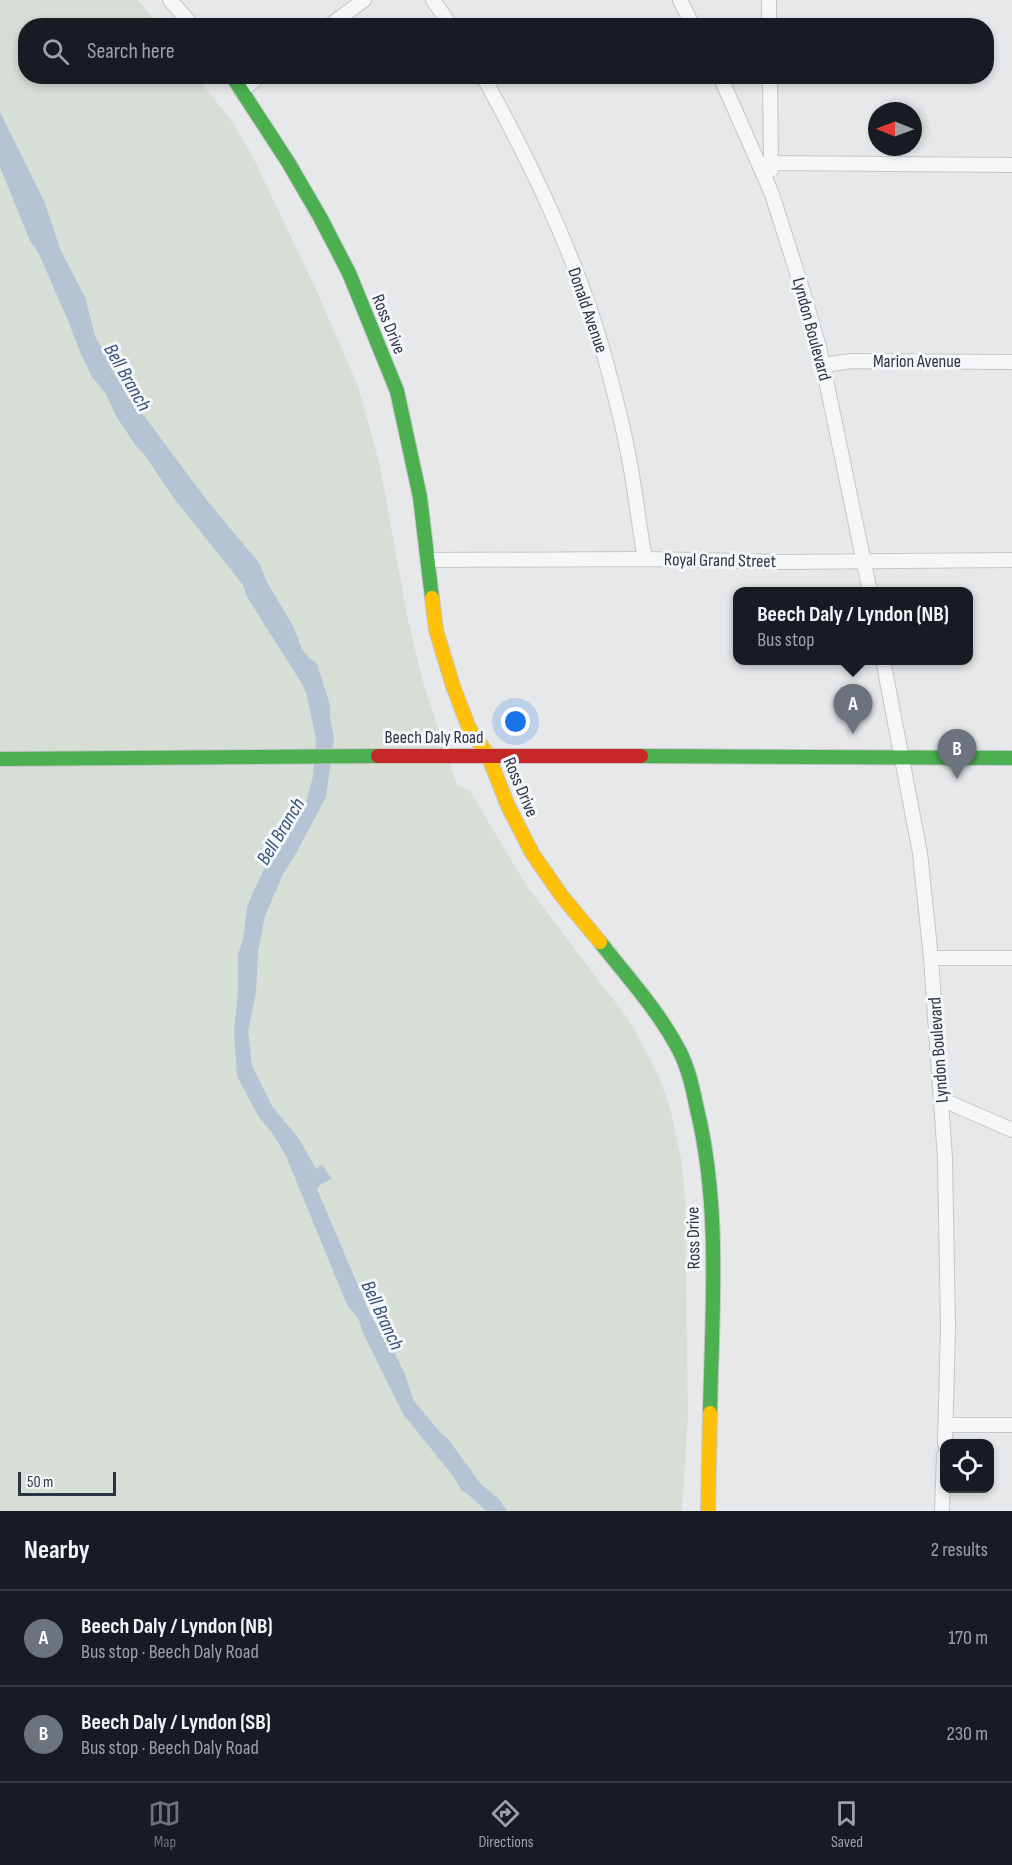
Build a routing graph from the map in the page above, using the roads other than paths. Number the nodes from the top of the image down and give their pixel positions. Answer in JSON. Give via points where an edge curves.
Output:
{"nodes":[{"id":1,"x":170,"y":0,"type":"edge"},
{"id":2,"x":364,"y":0,"type":"edge"},
{"id":3,"x":433,"y":0,"type":"edge"},
{"id":4,"x":680,"y":0,"type":"edge"},
{"id":5,"x":769,"y":0,"type":"edge"},
{"id":6,"x":186,"y":18,"type":"edge"},
{"id":7,"x":340,"y":18,"type":"edge"},
{"id":8,"x":445,"y":18,"type":"edge"},
{"id":9,"x":689,"y":18,"type":"edge"},
{"id":10,"x":769,"y":18,"type":"edge"},
{"id":11,"x":237,"y":84,"type":"edge"},
{"id":12,"x":250,"y":84,"type":"edge"},
{"id":13,"x":487,"y":84,"type":"edge"},
{"id":14,"x":724,"y":84,"type":"edge"},
{"id":15,"x":770,"y":84,"type":"edge"},
{"id":16,"x":241,"y":91,"type":"junction"},
{"id":17,"x":771,"y":163,"type":"junction"},
{"id":18,"x":1012,"y":165,"type":"edge"},
{"id":19,"x":772,"y":194,"type":"junction"},
{"id":20,"x":1012,"y":362,"type":"edge"},
{"id":21,"x":823,"y":365,"type":"junction"},
{"id":22,"x":645,"y":559,"type":"junction"},
{"id":23,"x":428,"y":560,"type":"junction"},
{"id":24,"x":864,"y":560,"type":"junction"},
{"id":25,"x":1012,"y":560,"type":"edge"},
{"id":26,"x":869,"y":587,"type":"edge"},
{"id":27,"x":884,"y":665,"type":"edge"},
{"id":28,"x":488,"y":755,"type":"junction"},
{"id":29,"x":902,"y":758,"type":"junction"},
{"id":30,"x":0,"y":759,"type":"edge"},
{"id":31,"x":1012,"y":759,"type":"edge"},
{"id":32,"x":931,"y":958,"type":"junction"},
{"id":33,"x":1012,"y":958,"type":"edge"},
{"id":34,"x":941,"y":1099,"type":"junction"},
{"id":35,"x":1012,"y":1131,"type":"edge"},
{"id":36,"x":946,"y":1425,"type":"junction"},
{"id":37,"x":1012,"y":1425,"type":"edge"},
{"id":38,"x":945,"y":1439,"type":"edge"},
{"id":39,"x":943,"y":1493,"type":"edge"},
{"id":40,"x":708,"y":1511,"type":"edge"},
{"id":41,"x":942,"y":1511,"type":"edge"}],
"edges":[{"from":1,"to":6,"type":"street"},
{"from":2,"to":7,"type":"street"},
{"from":3,"to":8,"type":"street"},
{"from":4,"to":9,"type":"street"},
{"from":5,"to":10,"type":"street"},
{"from":11,"to":16,"type":"street","name":"Ross Drive"},
{"from":12,"to":16,"type":"street"},
{"from":13,"to":22,"type":"street","name":"Donald Avenue","via":[[535,176],[587,300],[622,426]]},
{"from":14,"to":19,"type":"street","name":"Lyndon Boulevard"},
{"from":15,"to":17,"type":"street"},
{"from":16,"to":23,"type":"street","name":"Ross Drive","via":[[320,217],[381,349],[405,424]]},
{"from":17,"to":18,"type":"street"},
{"from":17,"to":19,"type":"street"},
{"from":19,"to":21,"type":"street","name":"Lyndon Boulevard"},
{"from":20,"to":21,"type":"street","name":"Marion Avenue","via":[[852,361]]},
{"from":21,"to":24,"type":"street","name":"Lyndon Boulevard"},
{"from":22,"to":23,"type":"street","name":"Royal Grand Street"},
{"from":22,"to":24,"type":"street","name":"Royal Grand Street"},
{"from":23,"to":28,"type":"street","name":"Ross Drive","via":[[436,630],[453,686],[469,728]]},
{"from":24,"to":25,"type":"street","name":"Royal Grand Street"},
{"from":24,"to":26,"type":"street","name":"Lyndon Boulevard"},
{"from":27,"to":29,"type":"street","name":"Lyndon Boulevard"},
{"from":28,"to":29,"type":"street","name":"Beech Daly Road"},
{"from":28,"to":30,"type":"street","name":"Beech Daly Road"},
{"from":28,"to":40,"type":"street","name":"Ross Drive","via":[[532,854],[659,1015],[690,1079],[706,1144],[711,1197]]},
{"from":29,"to":31,"type":"street","name":"Beech Daly Road"},
{"from":29,"to":32,"type":"street","name":"Lyndon Boulevard","via":[[920,853]]},
{"from":32,"to":33,"type":"street"},
{"from":32,"to":34,"type":"street","name":"Lyndon Boulevard"},
{"from":34,"to":35,"type":"street"},
{"from":34,"to":36,"type":"street","name":"Lyndon Boulevard","via":[[947,1255]]},
{"from":36,"to":37,"type":"street"},
{"from":36,"to":38,"type":"street","name":"Lyndon Boulevard"},
{"from":39,"to":41,"type":"street"}]}
